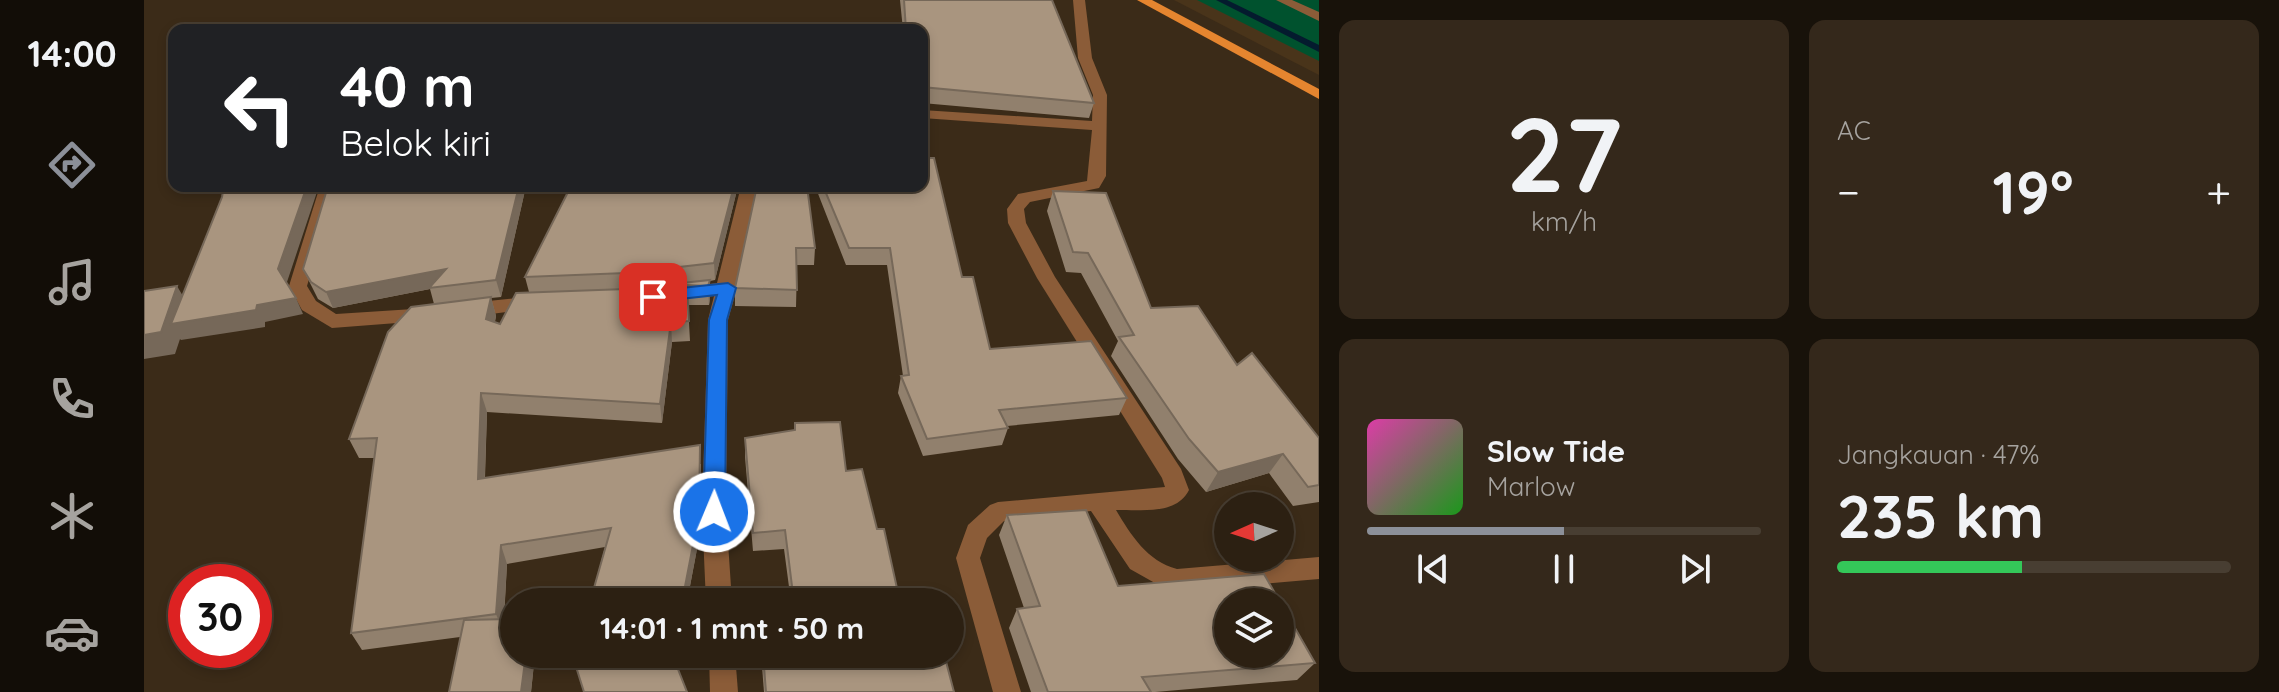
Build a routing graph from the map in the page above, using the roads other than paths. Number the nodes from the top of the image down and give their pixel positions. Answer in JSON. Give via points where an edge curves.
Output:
{"nodes":[{"id":1,"x":1079,"y":0,"type":"edge"},
{"id":2,"x":1143,"y":0,"type":"edge"},
{"id":3,"x":1282,"y":0,"type":"edge"},
{"id":4,"x":1319,"y":17,"type":"edge"},
{"id":5,"x":1319,"y":95,"type":"edge"},
{"id":6,"x":928,"y":114,"type":"edge"},
{"id":7,"x":1100,"y":126,"type":"junction"},
{"id":8,"x":326,"y":192,"type":"edge"},
{"id":9,"x":748,"y":192,"type":"edge"},
{"id":10,"x":728,"y":288,"type":"junction"},
{"id":11,"x":671,"y":295,"type":"edge"},
{"id":12,"x":551,"y":302,"type":"edge"},
{"id":13,"x":1097,"y":501,"type":"junction"},
{"id":14,"x":1319,"y":568,"type":"edge"},
{"id":15,"x":718,"y":588,"type":"edge"},
{"id":16,"x":723,"y":668,"type":"edge"},
{"id":17,"x":724,"y":692,"type":"edge"},
{"id":18,"x":1007,"y":692,"type":"edge"}],
"edges":[{"from":1,"to":7,"type":"street","via":[[1085,58],[1100,95]]},
{"from":2,"to":5,"type":"main road"},
{"from":3,"to":4,"type":"street"},
{"from":6,"to":7,"type":"street"},
{"from":7,"to":13,"type":"street","via":[[1093,185],[1024,198],[1015,209],[1046,278],[1177,490],[1168,498]]},
{"from":8,"to":12,"type":"street","via":[[298,286],[309,305],[332,321]]},
{"from":9,"to":10,"type":"street"},
{"from":10,"to":11,"type":"street"},
{"from":10,"to":15,"type":"street","via":[[718,320],[714,512]]},
{"from":13,"to":14,"type":"street","via":[[1139,564],[1157,577],[1177,580]]},
{"from":13,"to":18,"type":"street","via":[[998,512],[977,532],[968,558]]},
{"from":16,"to":17,"type":"street"}]}
